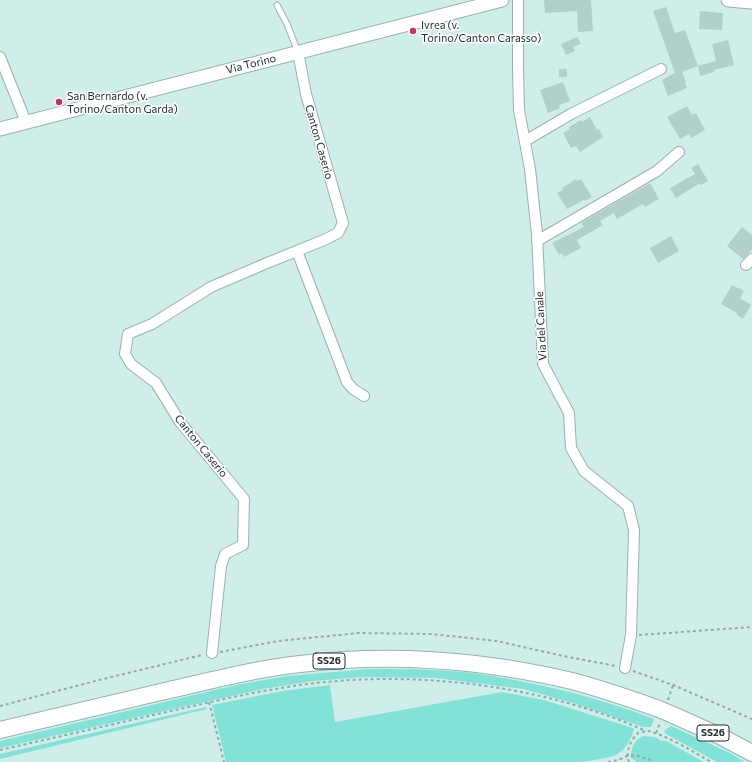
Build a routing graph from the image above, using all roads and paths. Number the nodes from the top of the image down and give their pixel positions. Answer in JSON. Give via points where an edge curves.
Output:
{"nodes":[{"id":1,"x":502,"y":0,"type":"edge"},
{"id":2,"x":518,"y":0,"type":"edge"},
{"id":3,"x":728,"y":0,"type":"edge"},
{"id":4,"x":752,"y":2,"type":"edge"},
{"id":5,"x":276,"y":5,"type":"dead end"},
{"id":6,"x":298,"y":52,"type":"junction"},
{"id":7,"x":0,"y":56,"type":"edge"},
{"id":8,"x":661,"y":69,"type":"dead end"},
{"id":9,"x":26,"y":122,"type":"junction"},
{"id":10,"x":0,"y":129,"type":"edge"},
{"id":11,"x":525,"y":141,"type":"junction"},
{"id":12,"x":679,"y":152,"type":"dead end"},
{"id":13,"x":537,"y":241,"type":"junction"},
{"id":14,"x":298,"y":251,"type":"junction"},
{"id":15,"x":364,"y":396,"type":"dead end"},
{"id":16,"x":752,"y":627,"type":"edge"},
{"id":17,"x":631,"y":635,"type":"junction"},
{"id":18,"x":212,"y":653,"type":"dead end"},
{"id":19,"x":625,"y":668,"type":"joint"},
{"id":20,"x":209,"y":702,"type":"junction"},
{"id":21,"x":752,"y":719,"type":"edge"},
{"id":22,"x":0,"y":730,"type":"edge"},
{"id":23,"x":646,"y":731,"type":"junction"},
{"id":24,"x":0,"y":750,"type":"edge"},
{"id":25,"x":752,"y":753,"type":"edge"},
{"id":26,"x":627,"y":756,"type":"junction"},
{"id":27,"x":651,"y":760,"type":"dead end"},
{"id":28,"x":224,"y":762,"type":"edge"},
{"id":29,"x":608,"y":762,"type":"edge"},
{"id":30,"x":629,"y":762,"type":"edge"},
{"id":31,"x":711,"y":762,"type":"edge"}],
"edges":[{"from":1,"to":6,"type":"street","name":"Via Torino"},
{"from":2,"to":11,"type":"street","name":"Via del Canale","via":[[518,70]]},
{"from":3,"to":4,"type":"street"},
{"from":5,"to":6,"type":"lane"},
{"from":6,"to":9,"type":"street","name":"Via Torino"},
{"from":6,"to":14,"type":"street","name":"Canton Caserio","via":[[306,94],[343,223],[338,233]]},
{"from":7,"to":9,"type":"street"},
{"from":8,"to":11,"type":"street","via":[[571,114]]},
{"from":9,"to":10,"type":"street","name":"Via Torino"},
{"from":11,"to":13,"type":"street","name":"Via del Canale"},
{"from":12,"to":13,"type":"street","via":[[657,171]]},
{"from":13,"to":17,"type":"street","name":"Via del Canale","via":[[543,364],[569,413],[571,448],[584,471],[628,506],[634,530]]},
{"from":14,"to":15,"type":"street","via":[[347,382]]},
{"from":14,"to":18,"type":"street","name":"Canton Caserio","via":[[211,287],[152,324],[128,334],[126,342],[124,354],[131,364],[156,383],[180,422],[244,499],[243,545],[225,554],[221,566]]},
{"from":16,"to":17,"type":"path"},
{"from":17,"to":19,"type":"street","name":"Via del Canale"},
{"from":19,"to":21,"type":"path","via":[[673,685]]},
{"from":20,"to":23,"type":"path","via":[[290,687],[344,681],[402,679],[449,682],[537,695]]},
{"from":20,"to":24,"type":"path"},
{"from":20,"to":28,"type":"path"},
{"from":22,"to":25,"type":"main road","number":"SS26","via":[[245,673],[301,664],[375,659],[436,660],[502,667],[604,690],[666,712]]},
{"from":23,"to":26,"type":"path","via":[[634,737]]},
{"from":23,"to":31,"type":"path","via":[[656,733]]},
{"from":26,"to":27,"type":"path","via":[[635,755]]},
{"from":26,"to":29,"type":"path"},
{"from":26,"to":30,"type":"path"}]}
